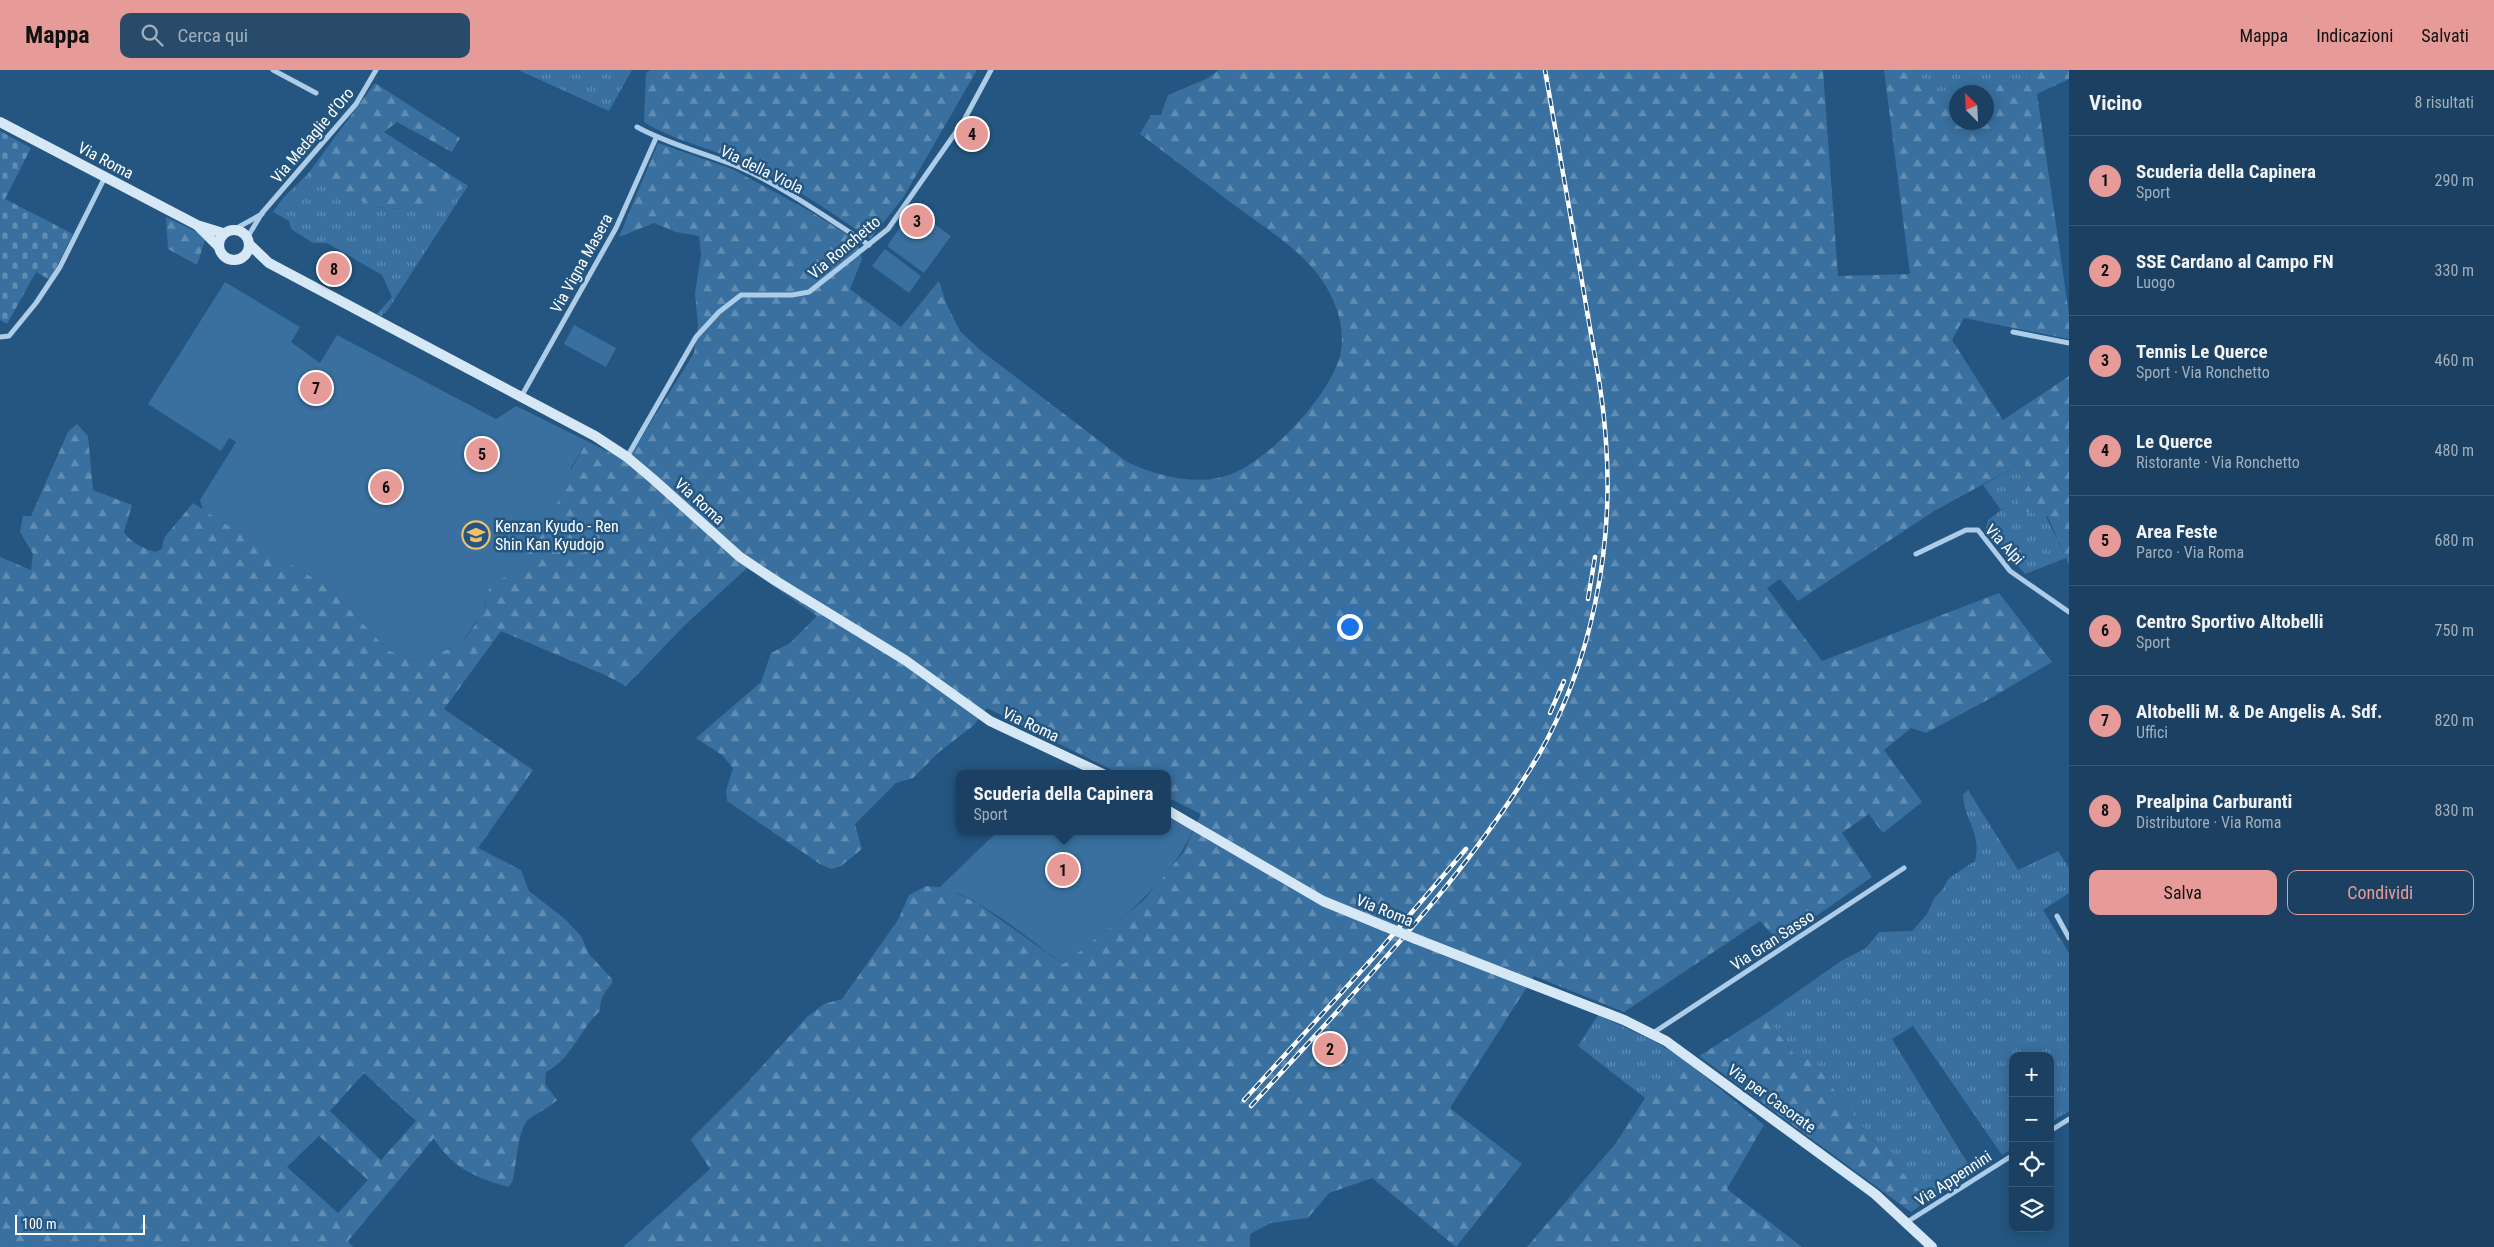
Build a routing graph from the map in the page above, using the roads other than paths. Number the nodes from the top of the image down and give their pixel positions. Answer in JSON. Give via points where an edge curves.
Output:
{"nodes":[{"id":1,"x":273,"y":70,"type":"edge"},
{"id":2,"x":376,"y":70,"type":"edge"},
{"id":3,"x":991,"y":70,"type":"edge"},
{"id":4,"x":316,"y":94,"type":"dead end"},
{"id":5,"x":0,"y":122,"type":"edge"},
{"id":6,"x":637,"y":127,"type":"dead end"},
{"id":7,"x":656,"y":138,"type":"junction"},
{"id":8,"x":105,"y":177,"type":"junction"},
{"id":9,"x":262,"y":213,"type":"junction"},
{"id":10,"x":197,"y":225,"type":"junction"},
{"id":11,"x":234,"y":229,"type":"junction"},
{"id":12,"x":223,"y":233,"type":"junction"},
{"id":13,"x":248,"y":241,"type":"junction"},
{"id":14,"x":869,"y":245,"type":"junction"},
{"id":15,"x":218,"y":246,"type":"junction"},
{"id":16,"x":238,"y":259,"type":"junction"},
{"id":17,"x":269,"y":263,"type":"junction"},
{"id":18,"x":2013,"y":332,"type":"dead end"},
{"id":19,"x":0,"y":337,"type":"edge"},
{"id":20,"x":2069,"y":343,"type":"edge"},
{"id":21,"x":521,"y":398,"type":"junction"},
{"id":22,"x":627,"y":457,"type":"junction"},
{"id":23,"x":1916,"y":554,"type":"dead end"},
{"id":24,"x":2069,"y":612,"type":"edge"},
{"id":25,"x":1094,"y":770,"type":"edge"},
{"id":26,"x":1171,"y":812,"type":"edge"},
{"id":27,"x":1904,"y":868,"type":"dead end"},
{"id":28,"x":2057,"y":916,"type":"dead end"},
{"id":29,"x":2069,"y":938,"type":"edge"},
{"id":30,"x":1576,"y":1002,"type":"joint"},
{"id":31,"x":1653,"y":1033,"type":"junction"},
{"id":32,"x":2069,"y":1119,"type":"edge"},
{"id":33,"x":2054,"y":1128,"type":"edge"},
{"id":34,"x":2009,"y":1158,"type":"edge"},
{"id":35,"x":1907,"y":1222,"type":"junction"},
{"id":36,"x":1932,"y":1247,"type":"edge"}],
"edges":[{"from":1,"to":4,"type":"street"},
{"from":2,"to":9,"type":"street","name":"Via Medaglie d'Oro","via":[[356,104]]},
{"from":3,"to":14,"type":"street","name":"Via Ronchetto","via":[[963,122],[888,229]]},
{"from":5,"to":8,"type":"street","name":"Via Roma"},
{"from":6,"to":7,"type":"street","name":"Via della Viola"},
{"from":7,"to":14,"type":"street","name":"Via della Viola","via":[[735,166],[809,206]]},
{"from":7,"to":21,"type":"street","name":"Via Vigna Masera","via":[[616,228]]},
{"from":8,"to":10,"type":"street","name":"Via Roma"},
{"from":8,"to":19,"type":"street","via":[[73,245],[40,296],[9,336]]},
{"from":9,"to":11,"type":"street","name":"Via Medaglie d'Oro"},
{"from":9,"to":13,"type":"street","name":"Via Medaglie d'Oro"},
{"from":10,"to":12,"type":"street","name":"Via Roma"},
{"from":10,"to":15,"type":"street","name":"Via Roma"},
{"from":11,"to":12,"type":"street"},
{"from":11,"to":13,"type":"street","name":"Via Roma","via":[[240,230]]},
{"from":12,"to":15,"type":"street"},
{"from":13,"to":16,"type":"street","via":[[246,254]]},
{"from":13,"to":17,"type":"street","name":"Via Roma"},
{"from":14,"to":22,"type":"street","name":"Via Ronchetto","via":[[809,292],[741,295],[719,312],[696,337]]},
{"from":15,"to":16,"type":"street","name":"Via Roma","via":[[223,256]]},
{"from":16,"to":17,"type":"street","name":"Via Roma"},
{"from":17,"to":21,"type":"street","name":"Via Roma"},
{"from":18,"to":20,"type":"street"},
{"from":21,"to":22,"type":"street","name":"Via Roma","via":[[595,436]]},
{"from":22,"to":25,"type":"street","name":"Via Roma","via":[[740,557],[905,660],[990,721]]},
{"from":23,"to":24,"type":"street","name":"Via Alpi","via":[[1966,530],[1978,530],[2010,571]]},
{"from":26,"to":30,"type":"street","name":"Via Roma","bridge":true,"via":[[1323,901]]},
{"from":27,"to":31,"type":"street","name":"Via Gran Sasso"},
{"from":28,"to":29,"type":"street"},
{"from":30,"to":31,"type":"street","name":"Via per Casorate"},
{"from":31,"to":35,"type":"street","name":"Via per Casorate","via":[[1770,1115]]},
{"from":32,"to":33,"type":"street"},
{"from":34,"to":35,"type":"street","name":"Via Appennini"},
{"from":35,"to":36,"type":"street","name":"Via per Casorate"}]}
